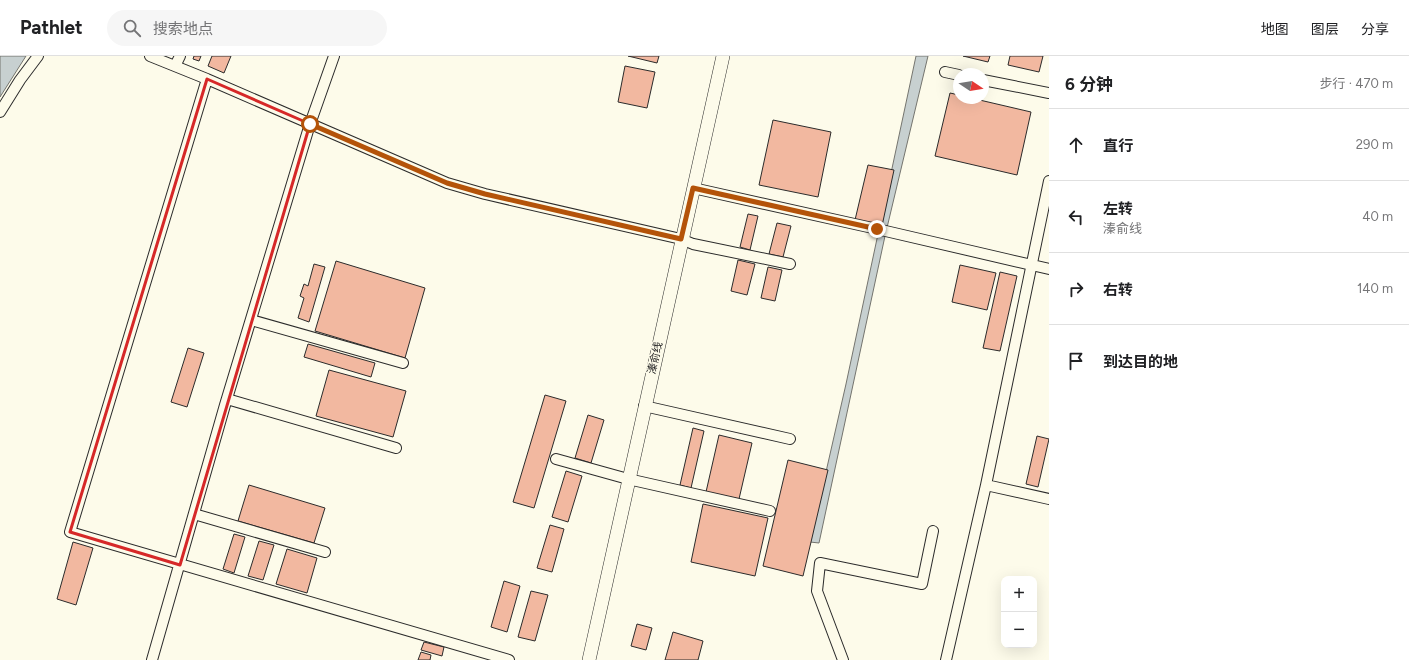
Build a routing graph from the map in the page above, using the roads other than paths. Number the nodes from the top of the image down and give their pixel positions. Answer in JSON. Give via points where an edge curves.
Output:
{"nodes":[{"id":1,"x":38,"y":56,"type":"edge"},
{"id":2,"x":150,"y":56,"type":"edge"},
{"id":3,"x":180,"y":56,"type":"edge"},
{"id":4,"x":334,"y":56,"type":"edge"},
{"id":5,"x":723,"y":56,"type":"edge"},
{"id":6,"x":175,"y":66,"type":"junction"},
{"id":7,"x":945,"y":72,"type":"dead end"},
{"id":8,"x":953,"y":74,"type":"edge"},
{"id":9,"x":207,"y":79,"type":"junction"},
{"id":10,"x":989,"y":81,"type":"edge"},
{"id":11,"x":1049,"y":93,"type":"edge"},
{"id":12,"x":0,"y":112,"type":"edge"},
{"id":13,"x":310,"y":124,"type":"junction"},
{"id":14,"x":1049,"y":181,"type":"edge"},
{"id":15,"x":693,"y":188,"type":"junction"},
{"id":16,"x":681,"y":239,"type":"junction"},
{"id":17,"x":790,"y":264,"type":"dead end"},
{"id":18,"x":1031,"y":265,"type":"junction"},
{"id":19,"x":1049,"y":269,"type":"edge"},
{"id":20,"x":251,"y":320,"type":"junction"},
{"id":21,"x":403,"y":363,"type":"dead end"},
{"id":22,"x":227,"y":399,"type":"junction"},
{"id":23,"x":644,"y":406,"type":"junction"},
{"id":24,"x":790,"y":439,"type":"dead end"},
{"id":25,"x":396,"y":448,"type":"dead end"},
{"id":26,"x":556,"y":460,"type":"dead end"},
{"id":27,"x":628,"y":479,"type":"junction"},
{"id":28,"x":986,"y":485,"type":"junction"},
{"id":29,"x":1049,"y":499,"type":"edge"},
{"id":30,"x":770,"y":511,"type":"dead end"},
{"id":31,"x":194,"y":514,"type":"junction"},
{"id":32,"x":933,"y":531,"type":"dead end"},
{"id":33,"x":325,"y":552,"type":"dead end"},
{"id":34,"x":180,"y":565,"type":"junction"},
{"id":35,"x":152,"y":660,"type":"edge"},
{"id":36,"x":509,"y":660,"type":"edge"},
{"id":37,"x":589,"y":660,"type":"edge"},
{"id":38,"x":843,"y":660,"type":"edge"},
{"id":39,"x":946,"y":660,"type":"edge"}],
"edges":[{"from":1,"to":12,"type":"street"},
{"from":2,"to":6,"type":"street"},
{"from":3,"to":6,"type":"street"},
{"from":4,"to":13,"type":"street"},
{"from":5,"to":15,"type":"main road","name":"溱俞线"},
{"from":6,"to":9,"type":"street"},
{"from":7,"to":8,"type":"street"},
{"from":9,"to":13,"type":"street"},
{"from":9,"to":34,"type":"street","via":[[70,532]]},
{"from":10,"to":11,"type":"street"},
{"from":13,"to":16,"type":"street","via":[[447,183]]},
{"from":13,"to":20,"type":"street"},
{"from":14,"to":18,"type":"street"},
{"from":15,"to":16,"type":"main road","name":"溱俞线"},
{"from":15,"to":18,"type":"street"},
{"from":16,"to":17,"type":"street","via":[[693,244]]},
{"from":16,"to":23,"type":"main road","name":"溱俞线"},
{"from":18,"to":19,"type":"street"},
{"from":18,"to":28,"type":"street"},
{"from":20,"to":21,"type":"street"},
{"from":20,"to":22,"type":"street"},
{"from":22,"to":25,"type":"street"},
{"from":22,"to":31,"type":"street"},
{"from":23,"to":24,"type":"street"},
{"from":23,"to":27,"type":"main road","name":"溱俞线"},
{"from":26,"to":27,"type":"street"},
{"from":27,"to":30,"type":"street"},
{"from":27,"to":37,"type":"main road","name":"溱俞线"},
{"from":28,"to":29,"type":"street"},
{"from":28,"to":39,"type":"street"},
{"from":31,"to":33,"type":"street"},
{"from":31,"to":34,"type":"street"},
{"from":32,"to":38,"type":"street","via":[[922,584],[820,563],[817,591]]},
{"from":34,"to":35,"type":"street"},
{"from":34,"to":36,"type":"street"}]}
